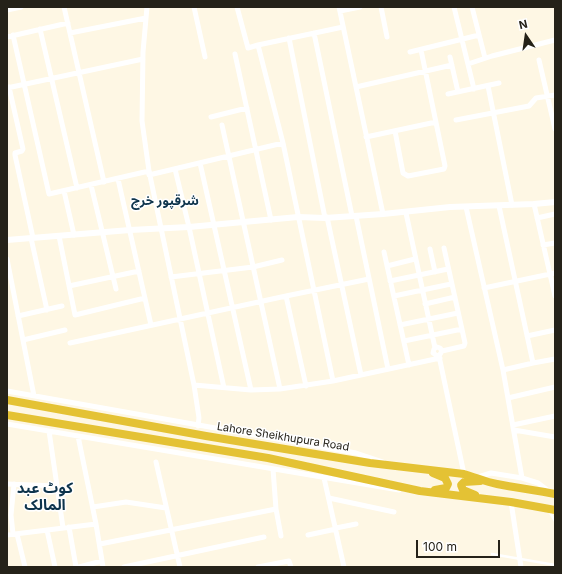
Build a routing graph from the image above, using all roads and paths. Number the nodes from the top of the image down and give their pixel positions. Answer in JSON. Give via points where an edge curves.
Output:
{"nodes":[{"id":1,"x":21,"y":7,"type":"edge"},
{"id":2,"x":64,"y":7,"type":"edge"},
{"id":3,"x":147,"y":7,"type":"edge"},
{"id":4,"x":194,"y":7,"type":"edge"},
{"id":5,"x":237,"y":7,"type":"edge"},
{"id":6,"x":360,"y":7,"type":"edge"},
{"id":7,"x":381,"y":7,"type":"edge"},
{"id":8,"x":454,"y":7,"type":"edge"},
{"id":9,"x":472,"y":7,"type":"edge"},
{"id":10,"x":339,"y":9,"type":"edge"},
{"id":11,"x":7,"y":10,"type":"edge"},
{"id":12,"x":146,"y":18,"type":"junction"},
{"id":13,"x":68,"y":23,"type":"junction"},
{"id":14,"x":343,"y":27,"type":"junction"},
{"id":15,"x":40,"y":29,"type":"junction"},
{"id":16,"x":70,"y":33,"type":"junction"},
{"id":17,"x":314,"y":33,"type":"junction"},
{"id":18,"x":13,"y":35,"type":"junction"},
{"id":19,"x":479,"y":35,"type":"junction"},
{"id":20,"x":7,"y":37,"type":"edge"},
{"id":21,"x":387,"y":37,"type":"dead end"},
{"id":22,"x":289,"y":38,"type":"junction"},
{"id":23,"x":462,"y":40,"type":"junction"},
{"id":24,"x":555,"y":40,"type":"edge"},
{"id":25,"x":258,"y":45,"type":"junction"},
{"id":26,"x":421,"y":50,"type":"junction"},
{"id":27,"x":410,"y":52,"type":"dead end"},
{"id":28,"x":235,"y":54,"type":"dead end"},
{"id":29,"x":205,"y":57,"type":"dead end"},
{"id":30,"x":450,"y":57,"type":"dead end"},
{"id":31,"x":485,"y":58,"type":"junction"},
{"id":32,"x":143,"y":59,"type":"junction"},
{"id":33,"x":539,"y":60,"type":"dead end"},
{"id":34,"x":468,"y":64,"type":"junction"},
{"id":35,"x":452,"y":65,"type":"junction"},
{"id":36,"x":425,"y":71,"type":"junction"},
{"id":37,"x":79,"y":72,"type":"junction"},
{"id":38,"x":52,"y":78,"type":"junction"},
{"id":39,"x":499,"y":83,"type":"dead end"},
{"id":40,"x":23,"y":84,"type":"junction"},
{"id":41,"x":488,"y":86,"type":"junction"},
{"id":42,"x":356,"y":87,"type":"junction"},
{"id":43,"x":8,"y":88,"type":"edge"},
{"id":44,"x":474,"y":88,"type":"junction"},
{"id":45,"x":458,"y":92,"type":"junction"},
{"id":46,"x":448,"y":94,"type":"dead end"},
{"id":47,"x":555,"y":95,"type":"edge"},
{"id":48,"x":548,"y":96,"type":"junction"},
{"id":49,"x":247,"y":108,"type":"junction"},
{"id":50,"x":493,"y":113,"type":"junction"},
{"id":51,"x":211,"y":117,"type":"dead end"},
{"id":52,"x":456,"y":120,"type":"dead end"},
{"id":53,"x":436,"y":122,"type":"junction"},
{"id":54,"x":222,"y":125,"type":"dead end"},
{"id":55,"x":555,"y":129,"type":"edge"},
{"id":56,"x":395,"y":131,"type":"junction"},
{"id":57,"x":366,"y":137,"type":"junction"},
{"id":58,"x":283,"y":143,"type":"junction"},
{"id":59,"x":256,"y":149,"type":"junction"},
{"id":60,"x":229,"y":156,"type":"junction"},
{"id":61,"x":200,"y":163,"type":"junction"},
{"id":62,"x":175,"y":169,"type":"junction"},
{"id":63,"x":149,"y":173,"type":"junction"},
{"id":64,"x":118,"y":179,"type":"junction"},
{"id":65,"x":104,"y":182,"type":"junction"},
{"id":66,"x":91,"y":185,"type":"junction"},
{"id":67,"x":77,"y":188,"type":"junction"},
{"id":68,"x":64,"y":191,"type":"junction"},
{"id":69,"x":555,"y":202,"type":"edge"},
{"id":70,"x":534,"y":204,"type":"junction"},
{"id":71,"x":512,"y":205,"type":"junction"},
{"id":72,"x":499,"y":206,"type":"junction"},
{"id":73,"x":466,"y":207,"type":"junction"},
{"id":74,"x":406,"y":213,"type":"junction"},
{"id":75,"x":383,"y":214,"type":"junction"},
{"id":76,"x":555,"y":214,"type":"edge"},
{"id":77,"x":354,"y":216,"type":"junction"},
{"id":78,"x":298,"y":217,"type":"junction"},
{"id":79,"x":326,"y":217,"type":"junction"},
{"id":80,"x":537,"y":218,"type":"junction"},
{"id":81,"x":271,"y":220,"type":"junction"},
{"id":82,"x":243,"y":222,"type":"junction"},
{"id":83,"x":215,"y":224,"type":"junction"},
{"id":84,"x":189,"y":227,"type":"junction"},
{"id":85,"x":160,"y":229,"type":"junction"},
{"id":86,"x":130,"y":230,"type":"junction"},
{"id":87,"x":103,"y":232,"type":"junction"},
{"id":88,"x":74,"y":235,"type":"junction"},
{"id":89,"x":59,"y":236,"type":"junction"},
{"id":90,"x":32,"y":238,"type":"junction"},
{"id":91,"x":7,"y":240,"type":"edge"},
{"id":92,"x":555,"y":243,"type":"edge"},
{"id":93,"x":543,"y":245,"type":"junction"},
{"id":94,"x":444,"y":248,"type":"dead end"},
{"id":95,"x":430,"y":249,"type":"dead end"},
{"id":96,"x":384,"y":252,"type":"dead end"},
{"id":97,"x":7,"y":259,"type":"edge"},
{"id":98,"x":416,"y":259,"type":"junction"},
{"id":99,"x":282,"y":260,"type":"dead end"},
{"id":100,"x":387,"y":266,"type":"junction"},
{"id":101,"x":253,"y":267,"type":"junction"},
{"id":102,"x":448,"y":269,"type":"junction"},
{"id":103,"x":139,"y":271,"type":"junction"},
{"id":104,"x":225,"y":271,"type":"junction"},
{"id":105,"x":435,"y":272,"type":"junction"},
{"id":106,"x":199,"y":274,"type":"junction"},
{"id":107,"x":553,"y":274,"type":"edge"},
{"id":108,"x":419,"y":275,"type":"junction"},
{"id":109,"x":113,"y":276,"type":"junction"},
{"id":110,"x":171,"y":277,"type":"junction"},
{"id":111,"x":369,"y":279,"type":"junction"},
{"id":112,"x":390,"y":281,"type":"junction"},
{"id":113,"x":515,"y":281,"type":"junction"},
{"id":114,"x":451,"y":284,"type":"junction"},
{"id":115,"x":342,"y":285,"type":"junction"},
{"id":116,"x":69,"y":286,"type":"junction"},
{"id":117,"x":484,"y":288,"type":"junction"},
{"id":118,"x":116,"y":289,"type":"dead end"},
{"id":119,"x":314,"y":290,"type":"junction"},
{"id":120,"x":422,"y":290,"type":"junction"},
{"id":121,"x":10,"y":291,"type":"edge"},
{"id":122,"x":286,"y":296,"type":"junction"},
{"id":123,"x":394,"y":296,"type":"junction"},
{"id":124,"x":555,"y":296,"type":"edge"},
{"id":125,"x":145,"y":298,"type":"junction"},
{"id":126,"x":455,"y":298,"type":"junction"},
{"id":127,"x":261,"y":301,"type":"junction"},
{"id":128,"x":425,"y":304,"type":"junction"},
{"id":129,"x":62,"y":306,"type":"dead end"},
{"id":130,"x":233,"y":308,"type":"junction"},
{"id":131,"x":47,"y":310,"type":"junction"},
{"id":132,"x":208,"y":313,"type":"junction"},
{"id":133,"x":458,"y":313,"type":"junction"},
{"id":134,"x":18,"y":316,"type":"junction"},
{"id":135,"x":429,"y":319,"type":"junction"},
{"id":136,"x":180,"y":320,"type":"junction"},
{"id":137,"x":152,"y":325,"type":"junction"},
{"id":138,"x":400,"y":325,"type":"junction"},
{"id":139,"x":462,"y":329,"type":"junction"},
{"id":140,"x":65,"y":330,"type":"dead end"},
{"id":141,"x":555,"y":330,"type":"edge"},
{"id":142,"x":432,"y":335,"type":"junction"},
{"id":143,"x":527,"y":336,"type":"junction"},
{"id":144,"x":23,"y":340,"type":"junction"},
{"id":145,"x":404,"y":341,"type":"junction"},
{"id":146,"x":70,"y":343,"type":"dead end"},
{"id":147,"x":440,"y":355,"type":"junction"},
{"id":148,"x":555,"y":359,"type":"edge"},
{"id":149,"x":533,"y":363,"type":"junction"},
{"id":150,"x":409,"y":365,"type":"junction"},
{"id":151,"x":388,"y":369,"type":"junction"},
{"id":152,"x":503,"y":370,"type":"junction"},
{"id":153,"x":361,"y":375,"type":"junction"},
{"id":154,"x":334,"y":381,"type":"junction"},
{"id":155,"x":194,"y":385,"type":"junction"},
{"id":156,"x":306,"y":386,"type":"junction"},
{"id":157,"x":555,"y":387,"type":"edge"},
{"id":158,"x":224,"y":388,"type":"junction"},
{"id":159,"x":251,"y":390,"type":"junction"},
{"id":160,"x":280,"y":390,"type":"junction"},
{"id":161,"x":7,"y":392,"type":"edge"},
{"id":162,"x":34,"y":396,"type":"junction"},
{"id":163,"x":508,"y":398,"type":"junction"},
{"id":164,"x":7,"y":400,"type":"edge"},
{"id":165,"x":7,"y":415,"type":"edge"},
{"id":166,"x":555,"y":416,"type":"edge"},
{"id":167,"x":7,"y":424,"type":"edge"},
{"id":168,"x":198,"y":426,"type":"junction"},
{"id":169,"x":513,"y":428,"type":"junction"},
{"id":170,"x":49,"y":431,"type":"junction"},
{"id":171,"x":78,"y":436,"type":"junction"},
{"id":172,"x":555,"y":437,"type":"edge"},
{"id":173,"x":156,"y":462,"type":"dead end"},
{"id":174,"x":396,"y":466,"type":"junction"},
{"id":175,"x":273,"y":469,"type":"junction"},
{"id":176,"x":421,"y":469,"type":"junction"},
{"id":177,"x":464,"y":474,"type":"junction"},
{"id":178,"x":478,"y":477,"type":"junction"},
{"id":179,"x":324,"y":478,"type":"junction"},
{"id":180,"x":522,"y":478,"type":"junction"},
{"id":181,"x":487,"y":481,"type":"junction"},
{"id":182,"x":7,"y":484,"type":"edge"},
{"id":183,"x":14,"y":484,"type":"junction"},
{"id":184,"x":57,"y":486,"type":"junction"},
{"id":185,"x":420,"y":491,"type":"junction"},
{"id":186,"x":554,"y":494,"type":"edge"},
{"id":187,"x":329,"y":498,"type":"junction"},
{"id":188,"x":483,"y":499,"type":"junction"},
{"id":189,"x":511,"y":502,"type":"junction"},
{"id":190,"x":93,"y":507,"type":"junction"},
{"id":191,"x":166,"y":508,"type":"junction"},
{"id":192,"x":276,"y":509,"type":"junction"},
{"id":193,"x":552,"y":509,"type":"edge"},
{"id":194,"x":394,"y":512,"type":"dead end"},
{"id":195,"x":555,"y":521,"type":"edge"},
{"id":196,"x":96,"y":524,"type":"junction"},
{"id":197,"x":356,"y":524,"type":"dead end"},
{"id":198,"x":66,"y":528,"type":"junction"},
{"id":199,"x":336,"y":528,"type":"junction"},
{"id":200,"x":47,"y":530,"type":"junction"},
{"id":201,"x":171,"y":530,"type":"junction"},
{"id":202,"x":308,"y":534,"type":"dead end"},
{"id":203,"x":12,"y":535,"type":"edge"},
{"id":204,"x":281,"y":536,"type":"dead end"},
{"id":205,"x":264,"y":537,"type":"dead end"},
{"id":206,"x":100,"y":544,"type":"junction"},
{"id":207,"x":492,"y":554,"type":"dead end"},
{"id":208,"x":177,"y":556,"type":"junction"},
{"id":209,"x":519,"y":559,"type":"junction"},
{"id":210,"x":103,"y":564,"type":"edge"},
{"id":211,"x":555,"y":565,"type":"edge"},
{"id":212,"x":25,"y":567,"type":"edge"},
{"id":213,"x":55,"y":567,"type":"edge"},
{"id":214,"x":78,"y":567,"type":"edge"},
{"id":215,"x":124,"y":567,"type":"edge"},
{"id":216,"x":180,"y":567,"type":"edge"},
{"id":217,"x":258,"y":567,"type":"edge"},
{"id":218,"x":291,"y":567,"type":"edge"},
{"id":219,"x":344,"y":567,"type":"edge"},
{"id":220,"x":521,"y":567,"type":"edge"}],
"edges":[{"from":1,"to":11,"type":"street"},
{"from":2,"to":13,"type":"street"},
{"from":3,"to":12,"type":"street"},
{"from":4,"to":29,"type":"street"},
{"from":5,"to":25,"type":"street","via":[[248,48]]},
{"from":6,"to":10,"type":"street"},
{"from":7,"to":21,"type":"street"},
{"from":8,"to":23,"type":"street"},
{"from":9,"to":19,"type":"street"},
{"from":10,"to":14,"type":"street"},
{"from":12,"to":16,"type":"street"},
{"from":12,"to":32,"type":"street"},
{"from":13,"to":15,"type":"street"},
{"from":13,"to":16,"type":"street"},
{"from":14,"to":17,"type":"street"},
{"from":14,"to":42,"type":"street"},
{"from":15,"to":18,"type":"street"},
{"from":15,"to":38,"type":"street"},
{"from":16,"to":37,"type":"street"},
{"from":17,"to":22,"type":"street"},
{"from":17,"to":77,"type":"street"},
{"from":18,"to":20,"type":"street"},
{"from":18,"to":40,"type":"street"},
{"from":19,"to":23,"type":"street"},
{"from":19,"to":31,"type":"street"},
{"from":22,"to":25,"type":"street"},
{"from":22,"to":79,"type":"street"},
{"from":23,"to":26,"type":"street"},
{"from":23,"to":34,"type":"street"},
{"from":24,"to":31,"type":"street"},
{"from":25,"to":58,"type":"street"},
{"from":26,"to":27,"type":"street"},
{"from":26,"to":36,"type":"street"},
{"from":28,"to":49,"type":"street"},
{"from":30,"to":35,"type":"street"},
{"from":31,"to":34,"type":"street"},
{"from":32,"to":37,"type":"street"},
{"from":32,"to":63,"type":"street","via":[[142,121]]},
{"from":33,"to":48,"type":"street"},
{"from":34,"to":44,"type":"street"},
{"from":35,"to":36,"type":"street"},
{"from":35,"to":45,"type":"street"},
{"from":36,"to":42,"type":"street"},
{"from":36,"to":53,"type":"street"},
{"from":37,"to":38,"type":"street"},
{"from":37,"to":65,"type":"street"},
{"from":38,"to":40,"type":"street"},
{"from":38,"to":67,"type":"street"},
{"from":39,"to":41,"type":"street"},
{"from":40,"to":43,"type":"street"},
{"from":40,"to":68,"type":"street","via":[[49,194]]},
{"from":41,"to":44,"type":"street"},
{"from":41,"to":50,"type":"street"},
{"from":42,"to":57,"type":"street"},
{"from":43,"to":90,"type":"street","via":[[23,149],[15,155]]},
{"from":44,"to":45,"type":"street"},
{"from":45,"to":46,"type":"street"},
{"from":47,"to":48,"type":"street"},
{"from":48,"to":50,"type":"street","via":[[536,98],[529,106]]},
{"from":48,"to":55,"type":"street"},
{"from":49,"to":51,"type":"street"},
{"from":49,"to":59,"type":"street"},
{"from":50,"to":52,"type":"street"},
{"from":50,"to":71,"type":"street"},
{"from":53,"to":56,"type":"street"},
{"from":53,"to":56,"type":"street","via":[[445,166],[443,170],[405,175]]},
{"from":54,"to":60,"type":"street"},
{"from":56,"to":57,"type":"street"},
{"from":57,"to":75,"type":"street"},
{"from":58,"to":59,"type":"street"},
{"from":58,"to":78,"type":"street"},
{"from":59,"to":60,"type":"street"},
{"from":59,"to":81,"type":"street"},
{"from":60,"to":61,"type":"street"},
{"from":60,"to":82,"type":"street"},
{"from":61,"to":62,"type":"street"},
{"from":61,"to":83,"type":"street"},
{"from":62,"to":63,"type":"street"},
{"from":62,"to":84,"type":"street"},
{"from":63,"to":64,"type":"street"},
{"from":63,"to":85,"type":"street"},
{"from":64,"to":65,"type":"street"},
{"from":64,"to":86,"type":"street"},
{"from":65,"to":66,"type":"street"},
{"from":66,"to":67,"type":"street"},
{"from":66,"to":87,"type":"street"},
{"from":67,"to":68,"type":"street"},
{"from":68,"to":88,"type":"street"},
{"from":69,"to":70,"type":"street"},
{"from":70,"to":71,"type":"street"},
{"from":70,"to":80,"type":"street"},
{"from":71,"to":72,"type":"street"},
{"from":72,"to":73,"type":"street"},
{"from":72,"to":113,"type":"street"},
{"from":73,"to":74,"type":"street"},
{"from":73,"to":117,"type":"street"},
{"from":74,"to":75,"type":"street"},
{"from":74,"to":98,"type":"street"},
{"from":75,"to":77,"type":"street"},
{"from":76,"to":80,"type":"street"},
{"from":77,"to":79,"type":"street"},
{"from":77,"to":111,"type":"street"},
{"from":78,"to":79,"type":"street"},
{"from":78,"to":81,"type":"street"},
{"from":78,"to":119,"type":"street"},
{"from":79,"to":115,"type":"street"},
{"from":80,"to":93,"type":"street"},
{"from":81,"to":82,"type":"street"},
{"from":82,"to":83,"type":"street"},
{"from":82,"to":101,"type":"street"},
{"from":83,"to":84,"type":"street"},
{"from":83,"to":104,"type":"street"},
{"from":84,"to":85,"type":"street"},
{"from":84,"to":106,"type":"street"},
{"from":85,"to":86,"type":"street"},
{"from":85,"to":110,"type":"street"},
{"from":86,"to":87,"type":"street"},
{"from":86,"to":103,"type":"street"},
{"from":87,"to":88,"type":"street"},
{"from":87,"to":109,"type":"street"},
{"from":88,"to":89,"type":"street"},
{"from":89,"to":90,"type":"street"},
{"from":89,"to":116,"type":"street"},
{"from":90,"to":91,"type":"street"},
{"from":90,"to":131,"type":"street"},
{"from":92,"to":93,"type":"street"},
{"from":93,"to":107,"type":"street"},
{"from":94,"to":102,"type":"street"},
{"from":95,"to":105,"type":"street"},
{"from":96,"to":100,"type":"street"},
{"from":97,"to":121,"type":"street"},
{"from":98,"to":100,"type":"street"},
{"from":98,"to":108,"type":"street"},
{"from":99,"to":101,"type":"street"},
{"from":100,"to":112,"type":"street"},
{"from":101,"to":104,"type":"street"},
{"from":101,"to":127,"type":"street"},
{"from":102,"to":105,"type":"street"},
{"from":102,"to":114,"type":"street"},
{"from":103,"to":109,"type":"street"},
{"from":103,"to":125,"type":"street"},
{"from":104,"to":106,"type":"street"},
{"from":104,"to":130,"type":"street"},
{"from":105,"to":108,"type":"street"},
{"from":106,"to":110,"type":"street"},
{"from":106,"to":132,"type":"street"},
{"from":107,"to":113,"type":"street"},
{"from":107,"to":124,"type":"street"},
{"from":108,"to":112,"type":"street"},
{"from":108,"to":120,"type":"street"},
{"from":109,"to":116,"type":"street"},
{"from":109,"to":118,"type":"street"},
{"from":110,"to":136,"type":"street"},
{"from":111,"to":115,"type":"street"},
{"from":111,"to":151,"type":"street"},
{"from":112,"to":123,"type":"street"},
{"from":113,"to":117,"type":"street"},
{"from":113,"to":143,"type":"street"},
{"from":114,"to":120,"type":"street"},
{"from":114,"to":126,"type":"street"},
{"from":115,"to":119,"type":"street"},
{"from":115,"to":153,"type":"street"},
{"from":116,"to":125,"type":"street","via":[[75,315]]},
{"from":117,"to":152,"type":"street"},
{"from":119,"to":122,"type":"street"},
{"from":119,"to":154,"type":"street"},
{"from":120,"to":123,"type":"street"},
{"from":120,"to":128,"type":"street"},
{"from":121,"to":134,"type":"street"},
{"from":122,"to":127,"type":"street"},
{"from":122,"to":156,"type":"street"},
{"from":123,"to":138,"type":"street"},
{"from":125,"to":137,"type":"street"},
{"from":126,"to":128,"type":"street"},
{"from":126,"to":133,"type":"street"},
{"from":127,"to":130,"type":"street"},
{"from":127,"to":160,"type":"street"},
{"from":128,"to":135,"type":"street"},
{"from":129,"to":131,"type":"street"},
{"from":130,"to":132,"type":"street"},
{"from":130,"to":159,"type":"street"},
{"from":131,"to":134,"type":"street"},
{"from":132,"to":136,"type":"street"},
{"from":132,"to":158,"type":"street"},
{"from":133,"to":135,"type":"street"},
{"from":133,"to":139,"type":"street"},
{"from":134,"to":144,"type":"street"},
{"from":135,"to":138,"type":"street"},
{"from":135,"to":142,"type":"street"},
{"from":136,"to":137,"type":"street"},
{"from":136,"to":155,"type":"street"},
{"from":137,"to":146,"type":"street"},
{"from":138,"to":145,"type":"street"},
{"from":139,"to":142,"type":"street"},
{"from":139,"to":147,"type":"street","via":[[465,344]]},
{"from":140,"to":144,"type":"street"},
{"from":141,"to":143,"type":"street"},
{"from":142,"to":145,"type":"street"},
{"from":142,"to":147,"type":"street","via":[[434,354]]},
{"from":143,"to":149,"type":"street"},
{"from":144,"to":162,"type":"street"},
{"from":145,"to":150,"type":"street"},
{"from":147,"to":150,"type":"street"},
{"from":147,"to":177,"type":"street"},
{"from":148,"to":149,"type":"street"},
{"from":149,"to":152,"type":"street"},
{"from":150,"to":151,"type":"street"},
{"from":151,"to":153,"type":"street"},
{"from":152,"to":163,"type":"street"},
{"from":153,"to":154,"type":"street"},
{"from":154,"to":156,"type":"street"},
{"from":155,"to":158,"type":"street"},
{"from":155,"to":168,"type":"street"},
{"from":156,"to":160,"type":"street"},
{"from":157,"to":163,"type":"street"},
{"from":158,"to":159,"type":"street"},
{"from":159,"to":160,"type":"street"},
{"from":161,"to":162,"type":"street"},
{"from":162,"to":168,"type":"street"},
{"from":163,"to":169,"type":"street"},
{"from":164,"to":174,"type":"highway","name":"Lahore Sheikhupura Road","via":[[206,436]]},
{"from":165,"to":185,"type":"highway","name":"Lahore Sheikhupura Road","via":[[268,458]]},
{"from":166,"to":169,"type":"street"},
{"from":167,"to":170,"type":"street"},
{"from":168,"to":174,"type":"street","via":[[356,453]]},
{"from":169,"to":172,"type":"street"},
{"from":169,"to":180,"type":"street"},
{"from":170,"to":171,"type":"street"},
{"from":170,"to":184,"type":"street"},
{"from":171,"to":175,"type":"street"},
{"from":171,"to":190,"type":"street"},
{"from":173,"to":191,"type":"street"},
{"from":174,"to":176,"type":"highway","name":"Lahore Sheikhupura Road"},
{"from":175,"to":179,"type":"street"},
{"from":175,"to":192,"type":"street"},
{"from":176,"to":177,"type":"highway","name":"Lahore Sheikhupura Road"},
{"from":176,"to":185,"type":"highway","via":[[443,477],[448,484],[446,488]]},
{"from":177,"to":178,"type":"highway","name":"Lahore Sheikhupura Road"},
{"from":178,"to":180,"type":"street","via":[[491,473]]},
{"from":178,"to":181,"type":"highway","name":"Lahore Sheikhupura Road"},
{"from":179,"to":185,"type":"street"},
{"from":179,"to":187,"type":"street"},
{"from":180,"to":186,"type":"street","via":[[538,483]]},
{"from":181,"to":186,"type":"highway","name":"Lahore Sheikhupura Road"},
{"from":181,"to":188,"type":"highway","via":[[464,482],[461,486],[463,490]]},
{"from":182,"to":183,"type":"street"},
{"from":183,"to":184,"type":"street"},
{"from":183,"to":203,"type":"street"},
{"from":184,"to":198,"type":"street"},
{"from":185,"to":188,"type":"highway","name":"Lahore Sheikhupura Road"},
{"from":187,"to":194,"type":"street"},
{"from":187,"to":199,"type":"street"},
{"from":188,"to":189,"type":"highway","name":"Lahore Sheikhupura Road"},
{"from":189,"to":193,"type":"highway","name":"Lahore Sheikhupura Road"},
{"from":189,"to":209,"type":"street"},
{"from":190,"to":191,"type":"street","via":[[126,502]]},
{"from":190,"to":196,"type":"street"},
{"from":191,"to":201,"type":"street"},
{"from":192,"to":201,"type":"street"},
{"from":192,"to":204,"type":"street"},
{"from":193,"to":195,"type":"lane"},
{"from":196,"to":198,"type":"street"},
{"from":196,"to":206,"type":"street"},
{"from":197,"to":199,"type":"street"},
{"from":198,"to":200,"type":"street"},
{"from":198,"to":214,"type":"street"},
{"from":199,"to":202,"type":"street"},
{"from":199,"to":219,"type":"street"},
{"from":200,"to":203,"type":"street"},
{"from":200,"to":213,"type":"street"},
{"from":201,"to":206,"type":"street"},
{"from":201,"to":208,"type":"street"},
{"from":203,"to":212,"type":"street"},
{"from":205,"to":208,"type":"street"},
{"from":206,"to":210,"type":"street"},
{"from":207,"to":209,"type":"lane"},
{"from":208,"to":215,"type":"street"},
{"from":208,"to":216,"type":"street"},
{"from":209,"to":211,"type":"lane"},
{"from":209,"to":220,"type":"street"},
{"from":210,"to":214,"type":"street"},
{"from":217,"to":218,"type":"street","via":[[289,561]]}]}
